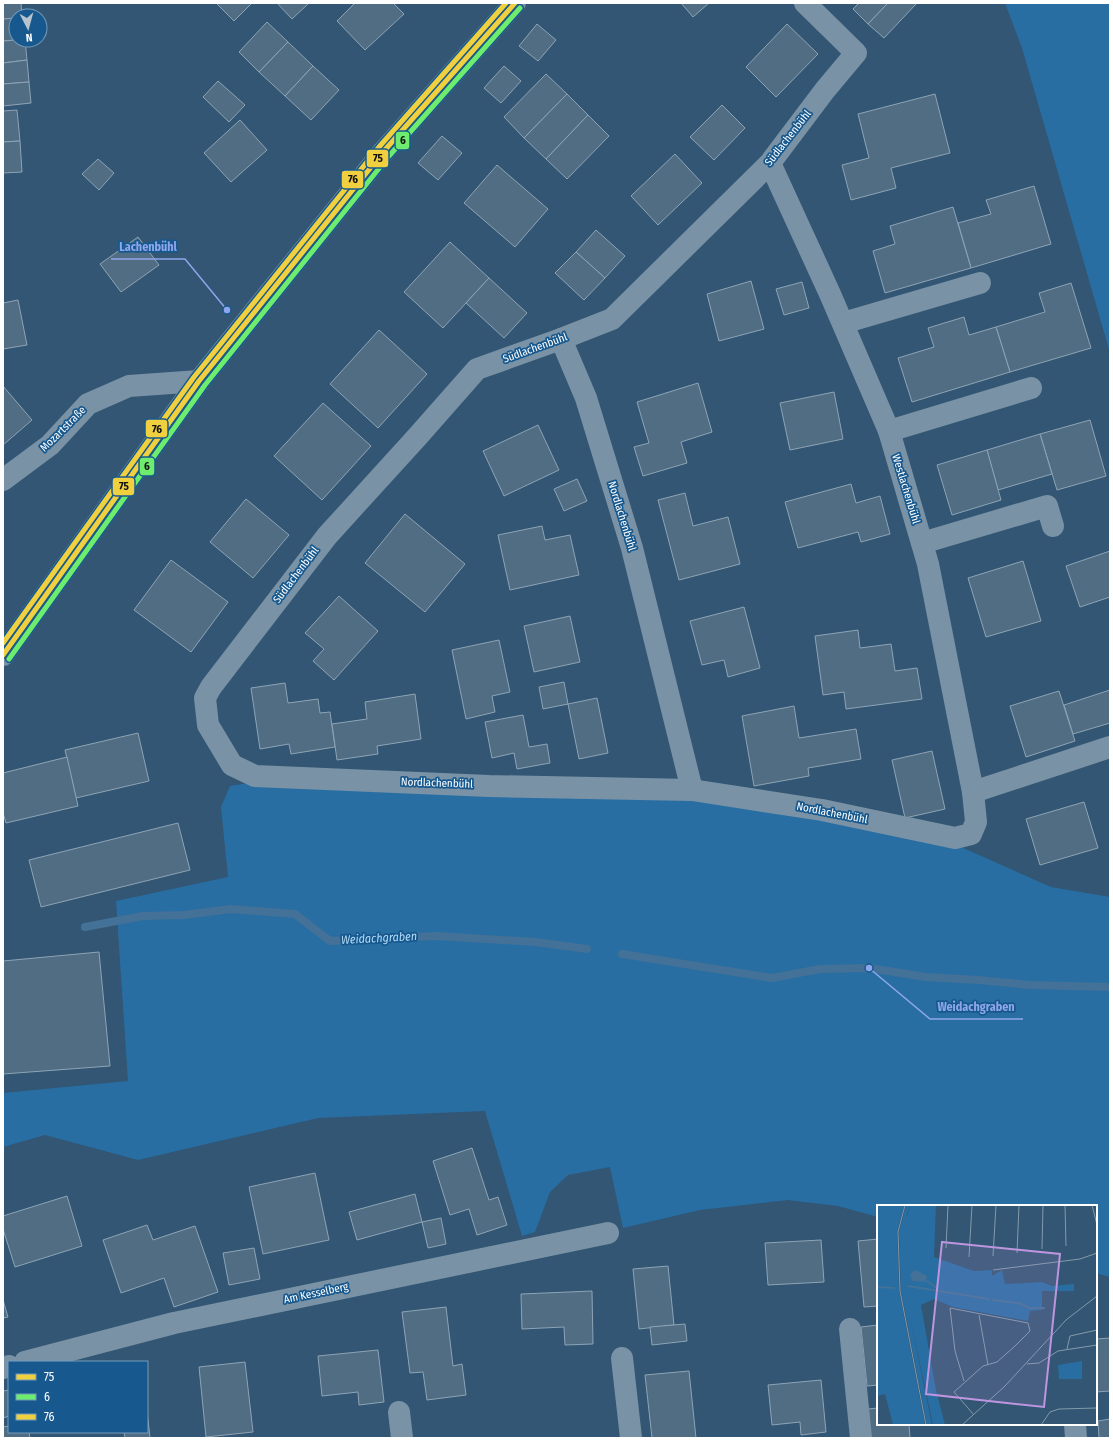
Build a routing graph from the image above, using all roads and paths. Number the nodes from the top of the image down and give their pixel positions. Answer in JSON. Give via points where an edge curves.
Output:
{"nodes":[{"id":1,"x":515,"y":3,"type":"edge"},
{"id":2,"x":805,"y":3,"type":"edge"},
{"id":3,"x":770,"y":163,"type":"junction"},
{"id":4,"x":980,"y":283,"type":"dead end"},
{"id":5,"x":843,"y":323,"type":"junction"},
{"id":6,"x":561,"y":339,"type":"junction"},
{"id":7,"x":199,"y":381,"type":"junction"},
{"id":8,"x":1031,"y":388,"type":"dead end"},
{"id":9,"x":889,"y":431,"type":"junction"},
{"id":10,"x":3,"y":480,"type":"edge"},
{"id":11,"x":1053,"y":526,"type":"dead end"},
{"id":12,"x":922,"y":543,"type":"junction"},
{"id":13,"x":3,"y":656,"type":"edge"},
{"id":14,"x":208,"y":724,"type":"joint"},
{"id":15,"x":1110,"y":747,"type":"edge"},
{"id":16,"x":692,"y":790,"type":"junction"},
{"id":17,"x":973,"y":792,"type":"junction"},
{"id":18,"x":971,"y":834,"type":"joint"},
{"id":19,"x":608,"y":1233,"type":"dead end"},
{"id":20,"x":850,"y":1329,"type":"dead end"},
{"id":21,"x":622,"y":1358,"type":"dead end"},
{"id":22,"x":29,"y":1361,"type":"edge"},
{"id":23,"x":399,"y":1412,"type":"dead end"},
{"id":24,"x":1075,"y":1425,"type":"edge"},
{"id":25,"x":402,"y":1438,"type":"edge"},
{"id":26,"x":631,"y":1438,"type":"edge"},
{"id":27,"x":861,"y":1438,"type":"edge"},
{"id":28,"x":1076,"y":1438,"type":"edge"}],
"edges":[{"from":1,"to":7,"type":"main road","via":[[384,151]]},
{"from":2,"to":3,"type":"street","name":"Südlachenbühl","via":[[856,53]]},
{"from":3,"to":5,"type":"street","name":"Westlachenbühl"},
{"from":3,"to":6,"type":"street","name":"Südlachenbühl","via":[[612,319]]},
{"from":4,"to":5,"type":"street"},
{"from":5,"to":9,"type":"street","name":"Westlachenbühl"},
{"from":6,"to":14,"type":"street","name":"Südlachenbühl","via":[[477,369],[326,536],[211,687],[205,698]]},
{"from":6,"to":16,"type":"street","name":"Nordlachenbühl","via":[[586,398],[632,548]]},
{"from":7,"to":10,"type":"street","name":"Mozartstraße","via":[[129,386],[88,404],[50,445]]},
{"from":7,"to":13,"type":"main road"},
{"from":8,"to":9,"type":"street"},
{"from":9,"to":12,"type":"street","name":"Westlachenbühl"},
{"from":11,"to":12,"type":"street","via":[[1047,506]]},
{"from":12,"to":17,"type":"street","name":"Westlachenbühl"},
{"from":14,"to":16,"type":"street","name":"Nordlachenbühl","via":[[232,765],[255,776],[490,786]]},
{"from":15,"to":17,"type":"street"},
{"from":16,"to":18,"type":"street","name":"Nordlachenbühl","via":[[822,810],[955,838]]},
{"from":17,"to":18,"type":"street","name":"Westlachenbühl","via":[[976,822]]},
{"from":19,"to":22,"type":"street","name":"Am Kesselberg","via":[[174,1323]]},
{"from":20,"to":27,"type":"street"},
{"from":21,"to":26,"type":"street"},
{"from":23,"to":25,"type":"street"},
{"from":24,"to":28,"type":"street"}]}
